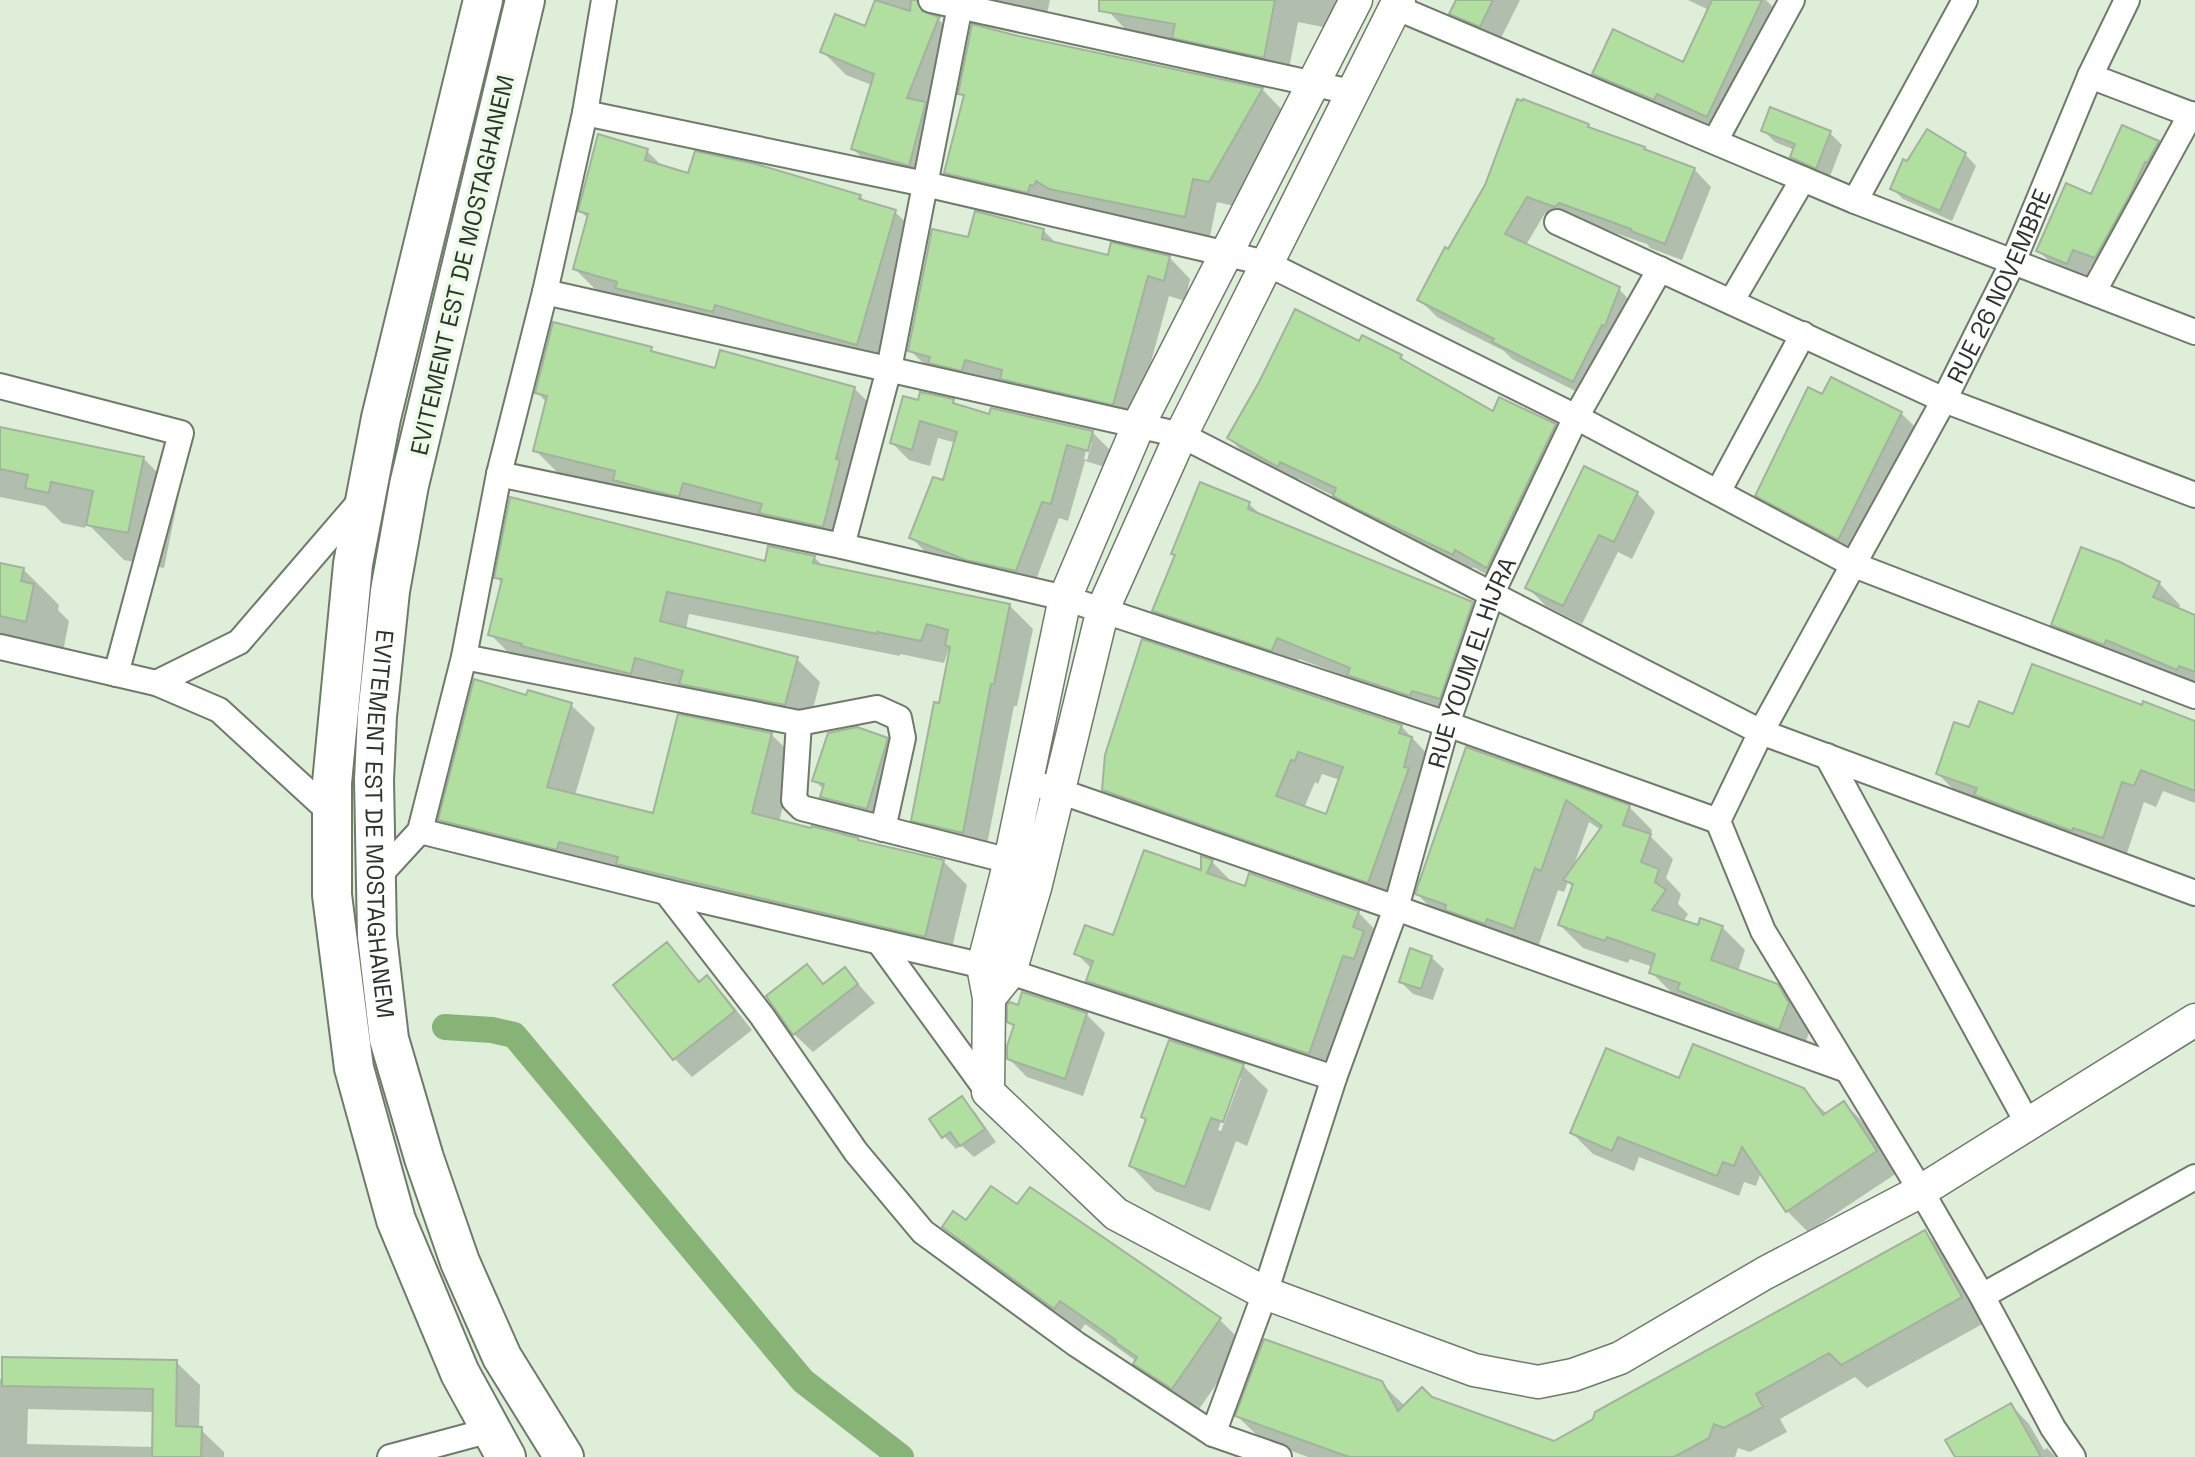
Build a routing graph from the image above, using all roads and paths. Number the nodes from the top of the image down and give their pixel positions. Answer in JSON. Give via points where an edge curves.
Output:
{"nodes":[{"id":1,"x":483,"y":0,"type":"edge"},
{"id":2,"x":525,"y":0,"type":"edge"},
{"id":3,"x":604,"y":0,"type":"edge"},
{"id":4,"x":932,"y":0,"type":"edge"},
{"id":5,"x":1356,"y":0,"type":"edge"},
{"id":6,"x":1792,"y":0,"type":"edge"},
{"id":7,"x":1965,"y":0,"type":"edge"},
{"id":8,"x":2127,"y":0,"type":"edge"},
{"id":9,"x":1397,"y":4,"type":"edge"},
{"id":10,"x":960,"y":6,"type":"junction"},
{"id":11,"x":1032,"y":10,"type":"edge"},
{"id":12,"x":2090,"y":76,"type":"junction"},
{"id":13,"x":1315,"y":84,"type":"junction"},
{"id":14,"x":1351,"y":92,"type":"junction"},
{"id":15,"x":585,"y":113,"type":"junction"},
{"id":16,"x":2193,"y":115,"type":"edge"},
{"id":17,"x":1715,"y":141,"type":"junction"},
{"id":18,"x":1803,"y":178,"type":"junction"},
{"id":19,"x":925,"y":184,"type":"junction"},
{"id":20,"x":1855,"y":201,"type":"junction"},
{"id":21,"x":1557,"y":222,"type":"dead end"},
{"id":22,"x":1227,"y":253,"type":"junction"},
{"id":23,"x":2013,"y":262,"type":"junction"},
{"id":24,"x":1266,"y":263,"type":"junction"},
{"id":25,"x":1660,"y":269,"type":"junction"},
{"id":26,"x":2094,"y":291,"type":"junction"},
{"id":27,"x":545,"y":292,"type":"junction"},
{"id":28,"x":1731,"y":302,"type":"junction"},
{"id":29,"x":2195,"y":332,"type":"edge"},
{"id":30,"x":1803,"y":334,"type":"junction"},
{"id":31,"x":889,"y":369,"type":"junction"},
{"id":32,"x":0,"y":386,"type":"edge"},
{"id":33,"x":1944,"y":400,"type":"junction"},
{"id":34,"x":1576,"y":417,"type":"junction"},
{"id":35,"x":1139,"y":424,"type":"junction"},
{"id":36,"x":1181,"y":435,"type":"junction"},
{"id":37,"x":499,"y":474,"type":"junction"},
{"id":38,"x":1718,"y":492,"type":"junction"},
{"id":39,"x":367,"y":493,"type":"junction"},
{"id":40,"x":2195,"y":495,"type":"edge"},
{"id":41,"x":842,"y":546,"type":"junction"},
{"id":42,"x":1854,"y":565,"type":"junction"},
{"id":43,"x":1492,"y":593,"type":"junction"},
{"id":44,"x":1065,"y":598,"type":"junction"},
{"id":45,"x":1103,"y":609,"type":"junction"},
{"id":46,"x":0,"y":648,"type":"edge"},
{"id":47,"x":464,"y":657,"type":"junction"},
{"id":48,"x":116,"y":674,"type":"junction"},
{"id":49,"x":156,"y":683,"type":"junction"},
{"id":50,"x":2195,"y":696,"type":"edge"},
{"id":51,"x":799,"y":723,"type":"junction"},
{"id":52,"x":1447,"y":724,"type":"junction"},
{"id":53,"x":1761,"y":732,"type":"junction"},
{"id":54,"x":1828,"y":756,"type":"junction"},
{"id":55,"x":1027,"y":781,"type":"junction"},
{"id":56,"x":1059,"y":791,"type":"junction"},
{"id":57,"x":332,"y":814,"type":"junction"},
{"id":58,"x":1718,"y":821,"type":"junction"},
{"id":59,"x":883,"y":829,"type":"junction"},
{"id":60,"x":420,"y":831,"type":"junction"},
{"id":61,"x":1010,"y":861,"type":"junction"},
{"id":62,"x":376,"y":879,"type":"junction"},
{"id":63,"x":666,"y":892,"type":"junction"},
{"id":64,"x":2195,"y":893,"type":"edge"},
{"id":65,"x":1396,"y":908,"type":"junction"},
{"id":66,"x":879,"y":942,"type":"junction"},
{"id":67,"x":996,"y":969,"type":"junction"},
{"id":68,"x":2195,"y":1020,"type":"edge"},
{"id":69,"x":1847,"y":1070,"type":"junction"},
{"id":70,"x":1334,"y":1078,"type":"junction"},
{"id":71,"x":988,"y":1091,"type":"junction"},
{"id":72,"x":2028,"y":1124,"type":"junction"},
{"id":73,"x":2195,"y":1177,"type":"edge"},
{"id":74,"x":1922,"y":1191,"type":"junction"},
{"id":75,"x":1265,"y":1293,"type":"junction"},
{"id":76,"x":1982,"y":1296,"type":"junction"},
{"id":77,"x":1213,"y":1434,"type":"junction"},
{"id":78,"x":498,"y":1443,"type":"edge"},
{"id":79,"x":390,"y":1457,"type":"edge"},
{"id":80,"x":564,"y":1457,"type":"edge"},
{"id":81,"x":1279,"y":1457,"type":"edge"},
{"id":82,"x":2073,"y":1457,"type":"edge"}],
"edges":[{"from":1,"to":39,"type":"highway","name":"EVITEMENT EST DE MOSTAGHANEM","via":[[381,418]]},
{"from":2,"to":62,"type":"highway","name":"EVITEMENT EST DE MOSTAGHANEM","via":[[409,485],[390,591],[377,716]]},
{"from":3,"to":15,"type":"street"},
{"from":4,"to":10,"type":"street"},
{"from":5,"to":13,"type":"street"},
{"from":6,"to":17,"type":"street"},
{"from":7,"to":20,"type":"street"},
{"from":8,"to":12,"type":"street","name":"RUE 26 NOVEMBRE"},
{"from":9,"to":14,"type":"street"},
{"from":9,"to":17,"type":"street"},
{"from":10,"to":11,"type":"street"},
{"from":10,"to":19,"type":"street"},
{"from":11,"to":13,"type":"street"},
{"from":12,"to":16,"type":"street"},
{"from":12,"to":23,"type":"street","name":"RUE 26 NOVEMBRE"},
{"from":13,"to":14,"type":"street"},
{"from":13,"to":22,"type":"street"},
{"from":14,"to":24,"type":"street"},
{"from":15,"to":19,"type":"street"},
{"from":15,"to":27,"type":"street"},
{"from":16,"to":26,"type":"street"},
{"from":17,"to":18,"type":"street"},
{"from":18,"to":20,"type":"street"},
{"from":18,"to":28,"type":"street"},
{"from":19,"to":22,"type":"street"},
{"from":19,"to":31,"type":"street"},
{"from":20,"to":23,"type":"street"},
{"from":21,"to":25,"type":"street"},
{"from":22,"to":24,"type":"street"},
{"from":22,"to":35,"type":"street"},
{"from":23,"to":26,"type":"street"},
{"from":23,"to":33,"type":"street","name":"RUE 26 NOVEMBRE"},
{"from":24,"to":34,"type":"street"},
{"from":24,"to":36,"type":"street"},
{"from":25,"to":28,"type":"street"},
{"from":25,"to":34,"type":"street","name":"RUE YOUM EL HIJRA"},
{"from":26,"to":29,"type":"street"},
{"from":27,"to":31,"type":"street"},
{"from":27,"to":37,"type":"street"},
{"from":28,"to":30,"type":"street"},
{"from":30,"to":33,"type":"street"},
{"from":30,"to":38,"type":"street"},
{"from":31,"to":35,"type":"street"},
{"from":31,"to":41,"type":"street"},
{"from":32,"to":48,"type":"street","via":[[181,433]]},
{"from":33,"to":40,"type":"street"},
{"from":33,"to":42,"type":"street","name":"RUE 26 NOVEMBRE"},
{"from":34,"to":38,"type":"street"},
{"from":34,"to":43,"type":"street","name":"RUE YOUM EL HIJRA"},
{"from":35,"to":36,"type":"street"},
{"from":35,"to":44,"type":"street"},
{"from":36,"to":43,"type":"street"},
{"from":36,"to":45,"type":"street"},
{"from":37,"to":41,"type":"street"},
{"from":37,"to":47,"type":"street"},
{"from":38,"to":42,"type":"street"},
{"from":39,"to":49,"type":"street","via":[[239,642]]},
{"from":39,"to":57,"type":"highway","name":"EVITEMENT EST DE MOSTAGHANEM","via":[[353,564],[341,674]]},
{"from":41,"to":44,"type":"street"},
{"from":42,"to":50,"type":"street"},
{"from":42,"to":53,"type":"street","name":"RUE 26 NOVEMBRE"},
{"from":43,"to":52,"type":"street","name":"RUE YOUM EL HIJRA"},
{"from":43,"to":53,"type":"street"},
{"from":44,"to":45,"type":"street"},
{"from":44,"to":55,"type":"street"},
{"from":45,"to":52,"type":"street"},
{"from":45,"to":56,"type":"street"},
{"from":46,"to":48,"type":"street"},
{"from":47,"to":51,"type":"street"},
{"from":47,"to":60,"type":"street"},
{"from":48,"to":49,"type":"street"},
{"from":49,"to":57,"type":"street","via":[[219,710]]},
{"from":51,"to":59,"type":"street","via":[[794,800],[802,808]]},
{"from":51,"to":59,"type":"street","via":[[877,708],[899,718],[903,738]]},
{"from":52,"to":58,"type":"street"},
{"from":52,"to":65,"type":"street","name":"RUE YOUM EL HIJRA"},
{"from":53,"to":54,"type":"street"},
{"from":53,"to":58,"type":"street","name":"RUE 26 NOVEMBRE"},
{"from":54,"to":64,"type":"street"},
{"from":54,"to":72,"type":"street"},
{"from":55,"to":56,"type":"street"},
{"from":55,"to":61,"type":"street"},
{"from":56,"to":65,"type":"street"},
{"from":56,"to":67,"type":"street","via":[[1035,888]]},
{"from":57,"to":78,"type":"highway","name":"EVITEMENT EST DE MOSTAGHANEM","via":[[332,895],[354,1068],[396,1220],[460,1373]]},
{"from":58,"to":69,"type":"street","via":[[1763,931]]},
{"from":59,"to":61,"type":"street"},
{"from":60,"to":62,"type":"street"},
{"from":60,"to":63,"type":"street"},
{"from":61,"to":67,"type":"street"},
{"from":62,"to":80,"type":"highway","name":"EVITEMENT EST DE MOSTAGHANEM","via":[[377,936],[389,1039],[424,1158],[460,1262],[502,1357]]},
{"from":63,"to":66,"type":"street"},
{"from":63,"to":77,"type":"street","via":[[762,1016],[856,1152],[923,1232],[1076,1344]]},
{"from":65,"to":69,"type":"street"},
{"from":65,"to":70,"type":"street","name":"RUE YOUM EL HIJRA"},
{"from":66,"to":67,"type":"street"},
{"from":66,"to":71,"type":"street"},
{"from":67,"to":70,"type":"street"},
{"from":67,"to":71,"type":"street","via":[[989,998]]},
{"from":68,"to":72,"type":"street"},
{"from":69,"to":74,"type":"street"},
{"from":70,"to":75,"type":"street","name":"RUE YOUM EL HIJRA"},
{"from":71,"to":75,"type":"street","via":[[1115,1214]]},
{"from":72,"to":74,"type":"street"},
{"from":73,"to":76,"type":"street"},
{"from":74,"to":75,"type":"street","via":[[1765,1273],[1620,1358],[1538,1382],[1474,1370]]},
{"from":74,"to":76,"type":"street"},
{"from":75,"to":77,"type":"street","name":"RUE YOUM EL HIJRA"},
{"from":76,"to":82,"type":"street"},
{"from":77,"to":81,"type":"street"},
{"from":78,"to":79,"type":"street"}]}
